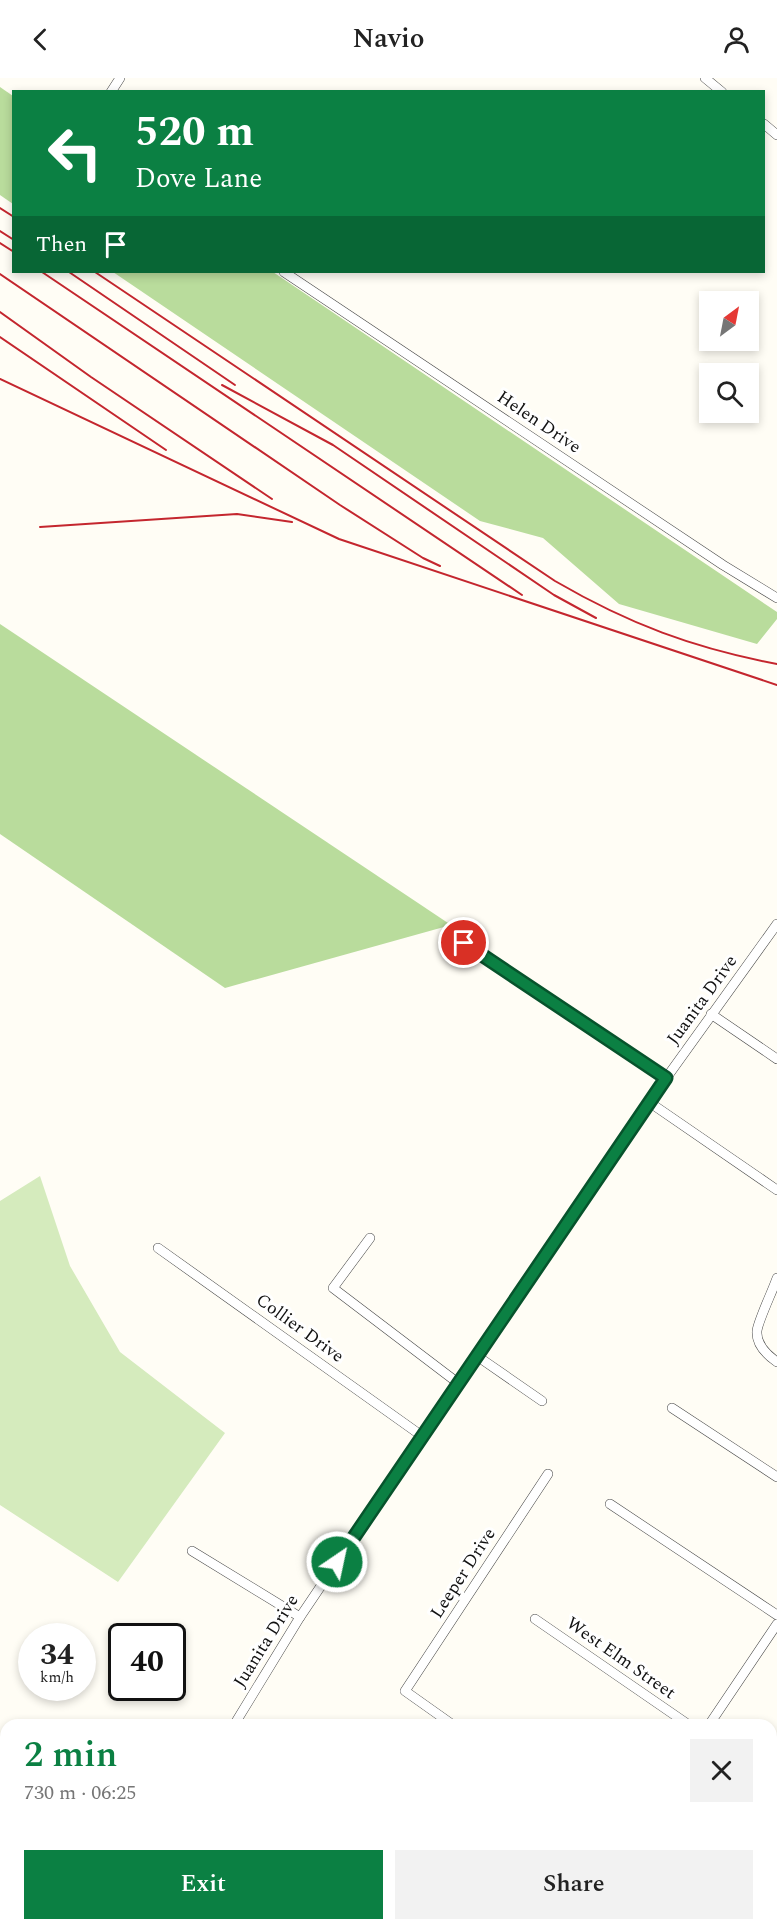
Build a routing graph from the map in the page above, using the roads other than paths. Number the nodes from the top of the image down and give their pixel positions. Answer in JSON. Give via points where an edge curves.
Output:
{"nodes":[{"id":1,"x":705,"y":78,"type":"edge"},
{"id":2,"x":720,"y":90,"type":"edge"},
{"id":3,"x":765,"y":125,"type":"edge"},
{"id":4,"x":777,"y":135,"type":"edge"},
{"id":5,"x":285,"y":273,"type":"edge"},
{"id":6,"x":777,"y":598,"type":"edge"},
{"id":7,"x":775,"y":930,"type":"edge"},
{"id":8,"x":464,"y":943,"type":"dead end"},
{"id":9,"x":711,"y":1014,"type":"junction"},
{"id":10,"x":777,"y":1059,"type":"edge"},
{"id":11,"x":666,"y":1078,"type":"junction"},
{"id":12,"x":648,"y":1102,"type":"junction"},
{"id":13,"x":777,"y":1190,"type":"edge"},
{"id":14,"x":370,"y":1238,"type":"dead end"},
{"id":15,"x":158,"y":1248,"type":"dead end"},
{"id":16,"x":777,"y":1278,"type":"edge"},
{"id":17,"x":477,"y":1356,"type":"junction"},
{"id":18,"x":777,"y":1362,"type":"edge"},
{"id":19,"x":458,"y":1383,"type":"junction"},
{"id":20,"x":542,"y":1401,"type":"dead end"},
{"id":21,"x":672,"y":1408,"type":"dead end"},
{"id":22,"x":422,"y":1436,"type":"junction"},
{"id":23,"x":548,"y":1474,"type":"dead end"},
{"id":24,"x":777,"y":1477,"type":"edge"},
{"id":25,"x":610,"y":1504,"type":"dead end"},
{"id":26,"x":192,"y":1551,"type":"dead end"},
{"id":27,"x":777,"y":1615,"type":"edge"},
{"id":28,"x":300,"y":1617,"type":"junction"},
{"id":29,"x":535,"y":1619,"type":"dead end"},
{"id":30,"x":776,"y":1629,"type":"edge"},
{"id":31,"x":238,"y":1719,"type":"edge"},
{"id":32,"x":445,"y":1719,"type":"edge"},
{"id":33,"x":680,"y":1719,"type":"edge"},
{"id":34,"x":713,"y":1719,"type":"edge"}],
"edges":[{"from":1,"to":2,"type":"street"},
{"from":3,"to":4,"type":"street"},
{"from":5,"to":6,"type":"street","name":"Helen Drive"},
{"from":7,"to":9,"type":"street","name":"Juanita Drive"},
{"from":8,"to":11,"type":"street"},
{"from":9,"to":10,"type":"street"},
{"from":9,"to":11,"type":"street","name":"Juanita Drive"},
{"from":11,"to":12,"type":"street","name":"Juanita Drive"},
{"from":12,"to":13,"type":"street"},
{"from":12,"to":17,"type":"street","name":"Juanita Drive"},
{"from":14,"to":19,"type":"street","via":[[333,1288]]},
{"from":15,"to":22,"type":"street","name":"Collier Drive"},
{"from":16,"to":18,"type":"street","via":[[757,1332],[760,1346]]},
{"from":17,"to":19,"type":"street","name":"Juanita Drive"},
{"from":17,"to":20,"type":"street"},
{"from":19,"to":22,"type":"street","name":"Juanita Drive"},
{"from":21,"to":24,"type":"street"},
{"from":22,"to":28,"type":"street","name":"Juanita Drive"},
{"from":23,"to":32,"type":"street","name":"Leeper Drive","via":[[405,1691]]},
{"from":25,"to":27,"type":"street"},
{"from":26,"to":28,"type":"street"},
{"from":28,"to":31,"type":"street","name":"Juanita Drive"},
{"from":29,"to":33,"type":"street","name":"West Elm Street"},
{"from":30,"to":34,"type":"street"}]}
